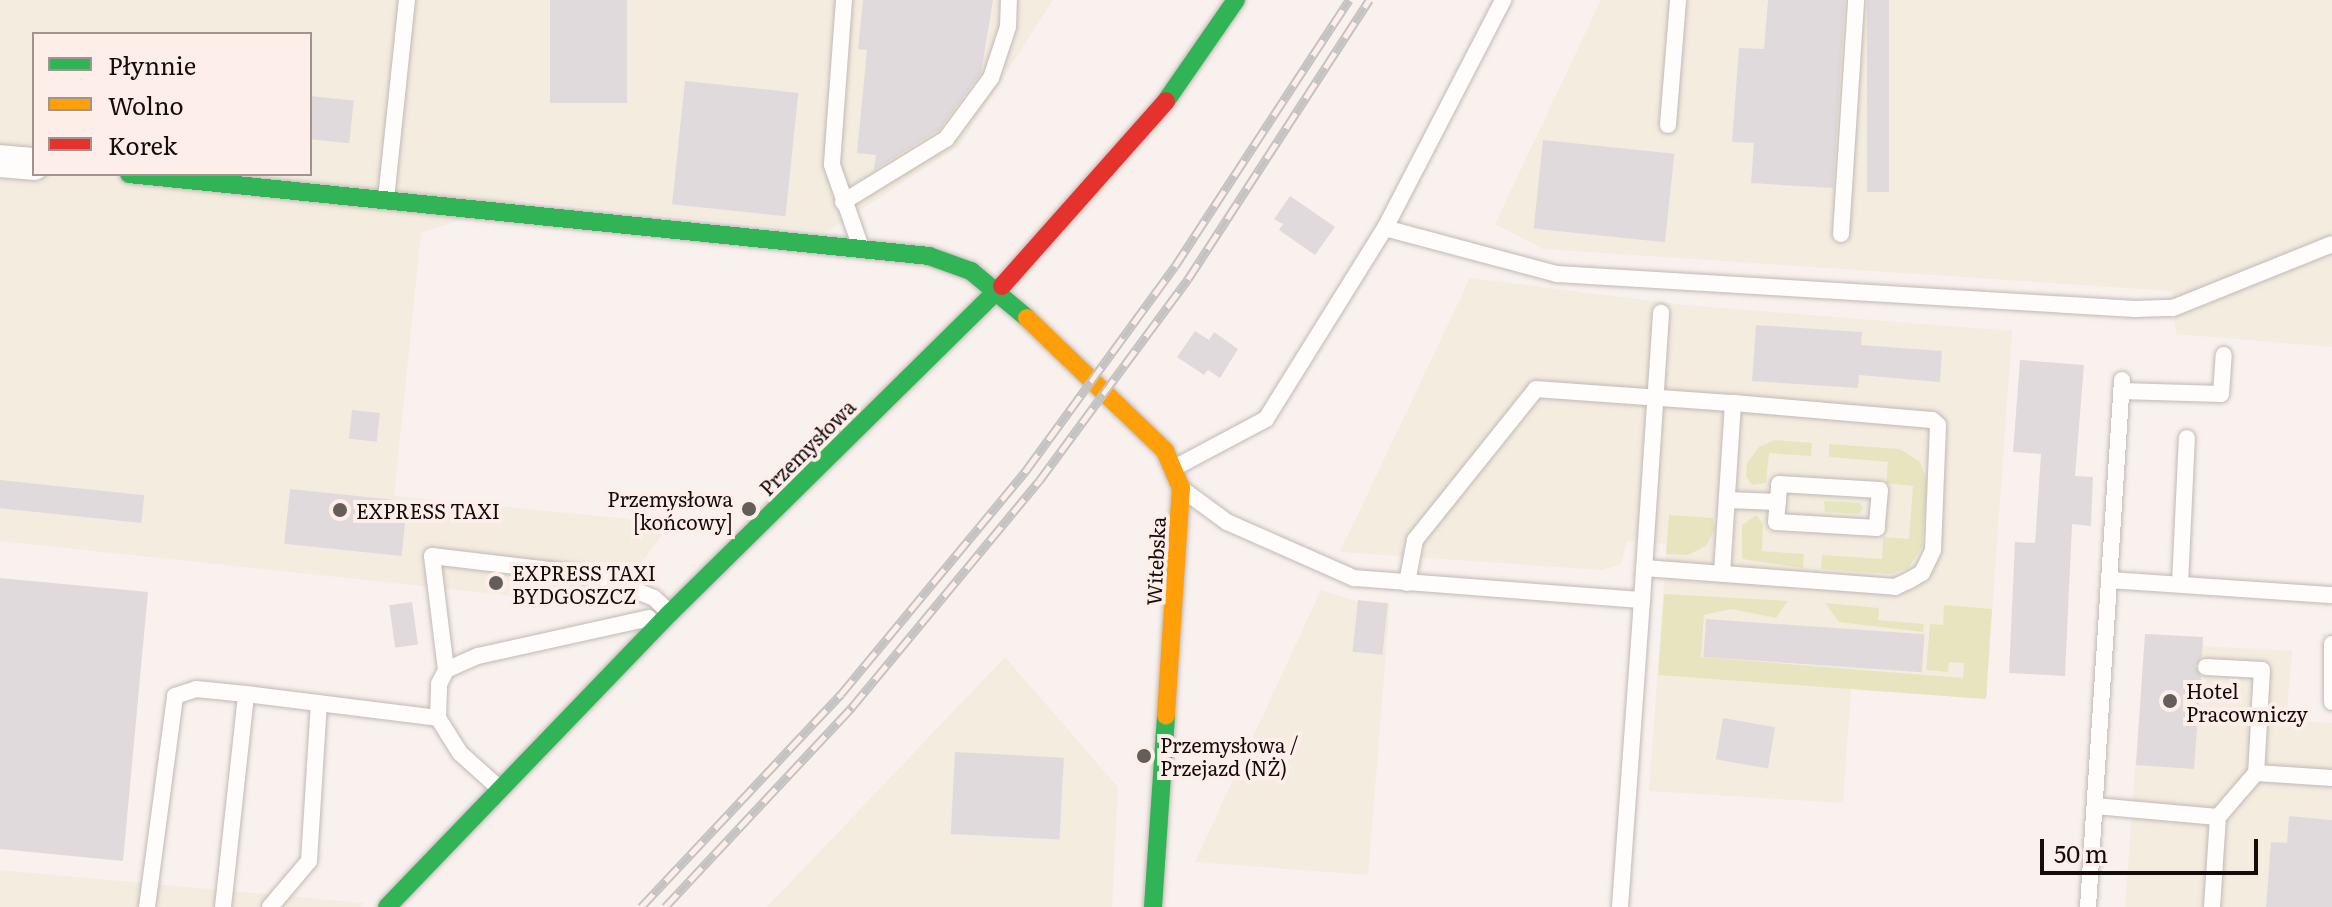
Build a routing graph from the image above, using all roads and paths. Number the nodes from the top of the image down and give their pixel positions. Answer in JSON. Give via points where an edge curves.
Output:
{"nodes":[{"id":1,"x":407,"y":0,"type":"edge"},
{"id":2,"x":844,"y":0,"type":"edge"},
{"id":3,"x":1009,"y":0,"type":"edge"},
{"id":4,"x":1236,"y":0,"type":"edge"},
{"id":5,"x":1503,"y":0,"type":"edge"},
{"id":6,"x":1678,"y":0,"type":"edge"},
{"id":7,"x":1856,"y":0,"type":"edge"},
{"id":8,"x":1668,"y":125,"type":"dead end"},
{"id":9,"x":0,"y":161,"type":"edge"},
{"id":10,"x":32,"y":164,"type":"edge"},
{"id":11,"x":148,"y":176,"type":"edge"},
{"id":12,"x":386,"y":201,"type":"junction"},
{"id":13,"x":843,"y":202,"type":"junction"},
{"id":14,"x":1385,"y":228,"type":"junction"},
{"id":15,"x":1841,"y":234,"type":"dead end"},
{"id":16,"x":2332,"y":244,"type":"edge"},
{"id":17,"x":862,"y":250,"type":"junction"},
{"id":18,"x":998,"y":290,"type":"junction"},
{"id":19,"x":1661,"y":313,"type":"dead end"},
{"id":20,"x":2224,"y":355,"type":"dead end"},
{"id":21,"x":1655,"y":397,"type":"junction"},
{"id":22,"x":1733,"y":403,"type":"junction"},
{"id":23,"x":2187,"y":438,"type":"dead end"},
{"id":24,"x":1174,"y":468,"type":"junction"},
{"id":25,"x":1181,"y":488,"type":"junction"},
{"id":26,"x":1727,"y":500,"type":"junction"},
{"id":27,"x":1778,"y":502,"type":"junction"},
{"id":28,"x":1644,"y":568,"type":"junction"},
{"id":29,"x":1722,"y":573,"type":"junction"},
{"id":30,"x":2110,"y":580,"type":"junction"},
{"id":31,"x":1407,"y":583,"type":"junction"},
{"id":32,"x":2180,"y":584,"type":"junction"},
{"id":33,"x":2332,"y":595,"type":"edge"},
{"id":34,"x":1642,"y":600,"type":"junction"},
{"id":35,"x":670,"y":613,"type":"junction"},
{"id":36,"x":2332,"y":644,"type":"edge"},
{"id":37,"x":2206,"y":667,"type":"dead end"},
{"id":38,"x":446,"y":670,"type":"junction"},
{"id":39,"x":246,"y":694,"type":"junction"},
{"id":40,"x":2332,"y":702,"type":"edge"},
{"id":41,"x":319,"y":703,"type":"junction"},
{"id":42,"x":438,"y":718,"type":"junction"},
{"id":43,"x":2256,"y":773,"type":"junction"},
{"id":44,"x":2332,"y":778,"type":"edge"},
{"id":45,"x":501,"y":790,"type":"junction"},
{"id":46,"x":2095,"y":806,"type":"junction"},
{"id":47,"x":2218,"y":817,"type":"junction"},
{"id":48,"x":147,"y":907,"type":"edge"},
{"id":49,"x":223,"y":907,"type":"edge"},
{"id":50,"x":270,"y":907,"type":"edge"},
{"id":51,"x":387,"y":907,"type":"edge"},
{"id":52,"x":1153,"y":907,"type":"edge"},
{"id":53,"x":1620,"y":907,"type":"edge"},
{"id":54,"x":2088,"y":907,"type":"edge"},
{"id":55,"x":2212,"y":907,"type":"edge"}],
"edges":[{"from":1,"to":12,"type":"lane"},
{"from":2,"to":13,"type":"lane","via":[[832,165]]},
{"from":3,"to":13,"type":"lane","via":[[1008,27],[991,78],[946,139]]},
{"from":4,"to":18,"type":"street","name":"Przemysłowa","via":[[1177,88],[1119,159]]},
{"from":5,"to":14,"type":"lane"},
{"from":6,"to":8,"type":"lane"},
{"from":7,"to":15,"type":"lane"},
{"from":9,"to":10,"type":"street"},
{"from":11,"to":12,"type":"street","name":"Witebska"},
{"from":12,"to":17,"type":"street","name":"Witebska"},
{"from":13,"to":17,"type":"lane"},
{"from":14,"to":16,"type":"lane","via":[[1557,274],[2135,309],[2173,308]]},
{"from":14,"to":24,"type":"lane","via":[[1266,419]]},
{"from":17,"to":18,"type":"street","name":"Witebska","via":[[948,260]]},
{"from":18,"to":24,"type":"street","name":"Witebska","via":[[1165,451]]},
{"from":18,"to":35,"type":"street","name":"Przemysłowa"},
{"from":19,"to":21,"type":"lane"},
{"from":20,"to":30,"type":"lane","via":[[2221,394],[2122,385]]},
{"from":21,"to":22,"type":"lane"},
{"from":21,"to":28,"type":"lane"},
{"from":21,"to":31,"type":"lane","via":[[1536,389],[1415,540]]},
{"from":22,"to":26,"type":"lane"},
{"from":22,"to":29,"type":"lane","via":[[1932,420],[1941,435],[1933,550],[1922,573],[1895,587]]},
{"from":23,"to":32,"type":"lane"},
{"from":24,"to":25,"type":"street","name":"Witebska"},
{"from":25,"to":31,"type":"lane","via":[[1227,522],[1329,569],[1354,578]]},
{"from":25,"to":52,"type":"street","name":"Witebska"},
{"from":26,"to":27,"type":"lane"},
{"from":26,"to":29,"type":"lane"},
{"from":27,"to":27,"type":"lane","via":[[1779,484],[1880,490],[1877,528],[1776,522]]},
{"from":28,"to":29,"type":"lane"},
{"from":28,"to":34,"type":"lane"},
{"from":30,"to":32,"type":"lane"},
{"from":30,"to":46,"type":"lane"},
{"from":31,"to":34,"type":"lane"},
{"from":32,"to":33,"type":"lane"},
{"from":34,"to":53,"type":"lane"},
{"from":35,"to":38,"type":"lane","via":[[478,656]]},
{"from":35,"to":38,"type":"lane","via":[[654,598],[600,576],[432,556]]},
{"from":35,"to":45,"type":"street","name":"Przemysłowa"},
{"from":36,"to":40,"type":"lane"},
{"from":37,"to":43,"type":"lane","via":[[2262,670]]},
{"from":38,"to":42,"type":"lane","via":[[439,684]]},
{"from":39,"to":41,"type":"lane"},
{"from":39,"to":48,"type":"lane","via":[[196,689],[175,696]]},
{"from":39,"to":49,"type":"lane"},
{"from":41,"to":42,"type":"lane"},
{"from":41,"to":50,"type":"lane","via":[[309,861]]},
{"from":42,"to":45,"type":"lane","via":[[460,753]]},
{"from":43,"to":44,"type":"lane"},
{"from":43,"to":47,"type":"lane"},
{"from":45,"to":51,"type":"street","name":"Przemysłowa"},
{"from":46,"to":47,"type":"lane"},
{"from":46,"to":54,"type":"lane"},
{"from":47,"to":55,"type":"lane"}]}
